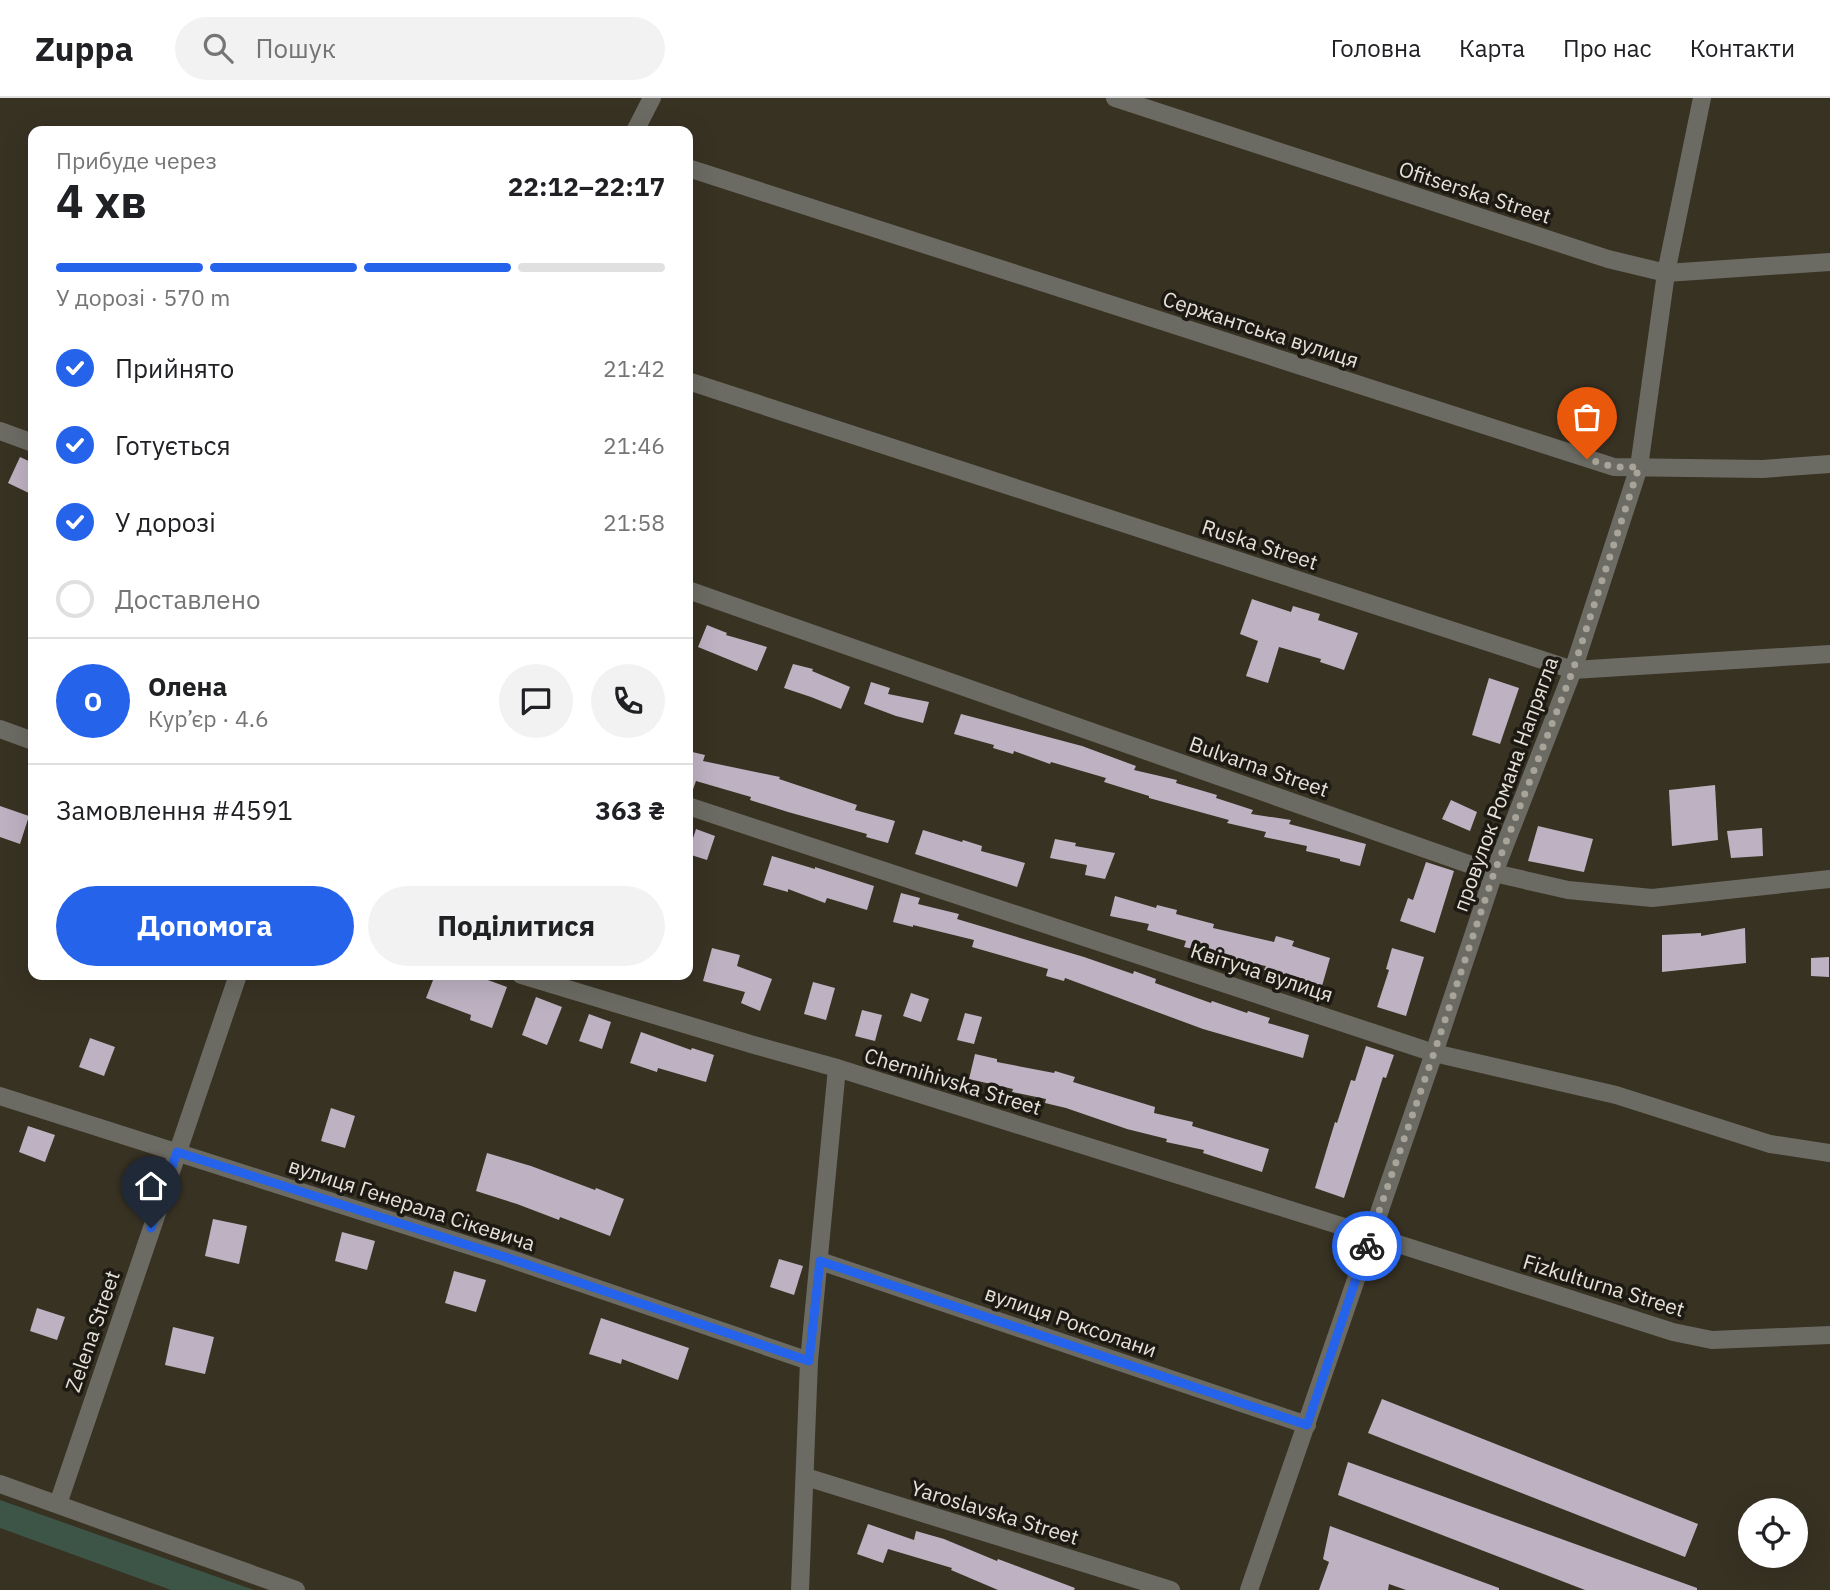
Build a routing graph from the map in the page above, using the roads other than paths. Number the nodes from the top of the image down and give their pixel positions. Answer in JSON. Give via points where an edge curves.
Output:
{"nodes":[{"id":1,"x":652,"y":98,"type":"edge"},
{"id":2,"x":1115,"y":98,"type":"edge"},
{"id":3,"x":1702,"y":98,"type":"edge"},
{"id":4,"x":638,"y":126,"type":"edge"},
{"id":5,"x":693,"y":170,"type":"edge"},
{"id":6,"x":1830,"y":262,"type":"edge"},
{"id":7,"x":1666,"y":273,"type":"junction"},
{"id":8,"x":693,"y":383,"type":"edge"},
{"id":9,"x":0,"y":431,"type":"edge"},
{"id":10,"x":28,"y":441,"type":"edge"},
{"id":11,"x":1830,"y":464,"type":"edge"},
{"id":12,"x":1639,"y":467,"type":"junction"},
{"id":13,"x":693,"y":592,"type":"edge"},
{"id":14,"x":1830,"y":654,"type":"edge"},
{"id":15,"x":1573,"y":670,"type":"junction"},
{"id":16,"x":0,"y":729,"type":"edge"},
{"id":17,"x":28,"y":739,"type":"edge"},
{"id":18,"x":693,"y":808,"type":"edge"},
{"id":19,"x":1494,"y":873,"type":"junction"},
{"id":20,"x":1830,"y":879,"type":"edge"},
{"id":21,"x":236,"y":980,"type":"edge"},
{"id":22,"x":538,"y":980,"type":"edge"},
{"id":23,"x":1434,"y":1053,"type":"junction"},
{"id":24,"x":837,"y":1068,"type":"junction"},
{"id":25,"x":0,"y":1096,"type":"edge"},
{"id":26,"x":177,"y":1152,"type":"junction"},
{"id":27,"x":1830,"y":1153,"type":"edge"},
{"id":28,"x":1370,"y":1235,"type":"junction"},
{"id":29,"x":820,"y":1261,"type":"junction"},
{"id":30,"x":1830,"y":1335,"type":"edge"},
{"id":31,"x":809,"y":1361,"type":"junction"},
{"id":32,"x":1307,"y":1425,"type":"junction"},
{"id":33,"x":806,"y":1477,"type":"junction"},
{"id":34,"x":0,"y":1484,"type":"edge"},
{"id":35,"x":58,"y":1504,"type":"junction"},
{"id":36,"x":296,"y":1590,"type":"edge"},
{"id":37,"x":800,"y":1590,"type":"edge"},
{"id":38,"x":1171,"y":1590,"type":"edge"},
{"id":39,"x":1250,"y":1590,"type":"edge"}],
"edges":[{"from":1,"to":4,"type":"street"},
{"from":2,"to":7,"type":"street","name":"Ofitserska Street","via":[[1608,259]]},
{"from":3,"to":7,"type":"street","name":"провулок Романа Напрягла"},
{"from":5,"to":12,"type":"street","name":"Сержантська вулиця","via":[[1614,467]]},
{"from":6,"to":7,"type":"street","name":"Ofitserska Street"},
{"from":7,"to":12,"type":"street","name":"провулок Романа Напрягла"},
{"from":8,"to":15,"type":"street","name":"Ruska Street"},
{"from":9,"to":10,"type":"street"},
{"from":11,"to":12,"type":"street","name":"Сержантська вулиця","via":[[1762,469]]},
{"from":12,"to":15,"type":"street","name":"провулок Романа Напрягла"},
{"from":13,"to":19,"type":"street","name":"Bulvarna Street"},
{"from":14,"to":15,"type":"street","name":"Ruska Street"},
{"from":15,"to":19,"type":"street","name":"провулок Романа Напрягла"},
{"from":16,"to":17,"type":"street"},
{"from":18,"to":23,"type":"street","name":"Квітуча вулиця"},
{"from":19,"to":20,"type":"street","name":"Bulvarna Street","via":[[1568,890],[1653,898]]},
{"from":19,"to":23,"type":"street","name":"провулок Романа Напрягла"},
{"from":21,"to":26,"type":"street","name":"Zelena Street"},
{"from":22,"to":24,"type":"street","name":"Chernihivska Street"},
{"from":23,"to":27,"type":"street","name":"Квітуча вулиця","via":[[1615,1095],[1770,1144]]},
{"from":23,"to":28,"type":"street","name":"провулок Романа Напрягла"},
{"from":24,"to":28,"type":"street","name":"Chernihivska Street"},
{"from":24,"to":29,"type":"street"},
{"from":25,"to":26,"type":"street","name":"вулиця Генерала Сікевича"},
{"from":26,"to":31,"type":"street","name":"вулиця Генерала Сікевича"},
{"from":26,"to":35,"type":"street","name":"Zelena Street"},
{"from":28,"to":30,"type":"street","name":"Fizkulturna Street","via":[[1673,1332],[1712,1340]]},
{"from":28,"to":32,"type":"street","name":"провулок Романа Напрягла"},
{"from":29,"to":31,"type":"street"},
{"from":29,"to":32,"type":"street","name":"вулиця Роксолани"},
{"from":31,"to":33,"type":"street"},
{"from":32,"to":39,"type":"street","name":"провулок Романа Напрягла"},
{"from":33,"to":37,"type":"street"},
{"from":33,"to":38,"type":"street","name":"Yaroslavska Street"},
{"from":34,"to":35,"type":"street"},
{"from":35,"to":36,"type":"street"}]}
